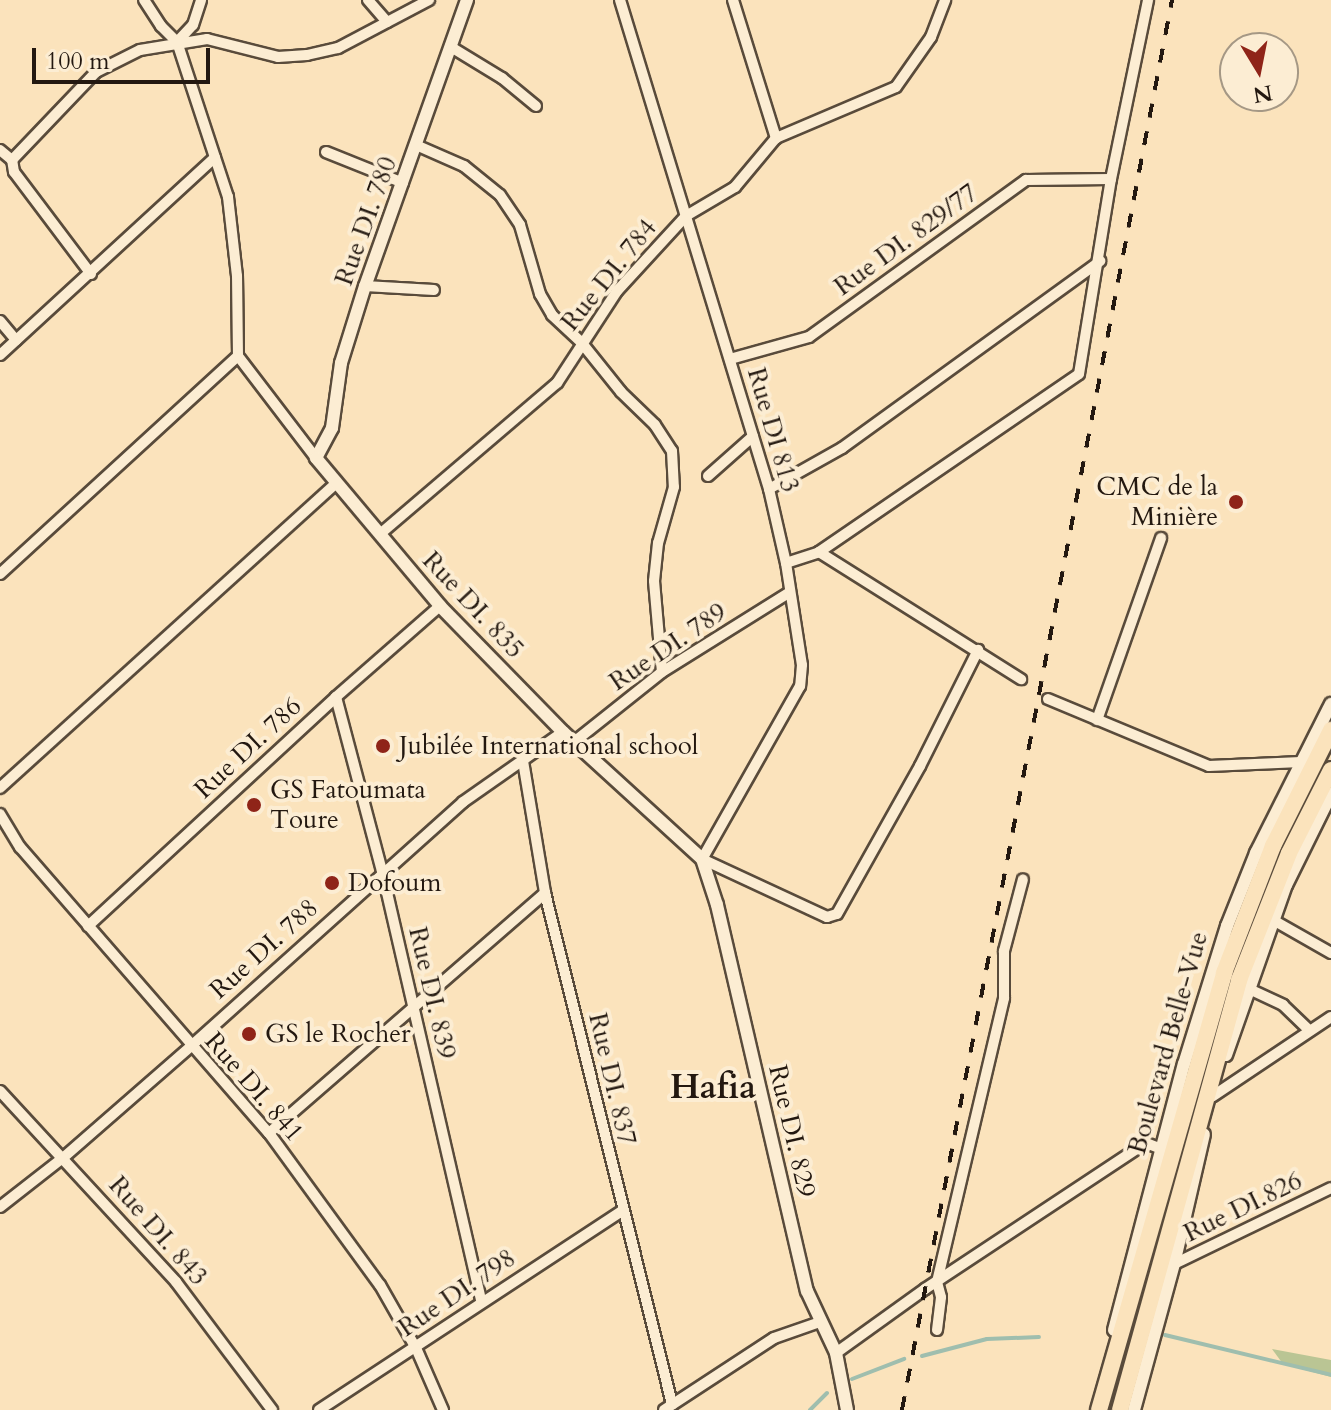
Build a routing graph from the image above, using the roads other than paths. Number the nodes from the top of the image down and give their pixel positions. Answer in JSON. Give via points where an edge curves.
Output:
{"nodes":[{"id":1,"x":144,"y":0,"type":"edge"},
{"id":2,"x":201,"y":0,"type":"edge"},
{"id":3,"x":368,"y":0,"type":"edge"},
{"id":4,"x":429,"y":0,"type":"edge"},
{"id":5,"x":467,"y":0,"type":"edge"},
{"id":6,"x":620,"y":0,"type":"edge"},
{"id":7,"x":733,"y":0,"type":"edge"},
{"id":8,"x":945,"y":0,"type":"edge"},
{"id":9,"x":1148,"y":0,"type":"edge"},
{"id":10,"x":387,"y":22,"type":"junction"},
{"id":11,"x":177,"y":42,"type":"junction"},
{"id":12,"x":451,"y":47,"type":"junction"},
{"id":13,"x":536,"y":106,"type":"dead end"},
{"id":14,"x":776,"y":138,"type":"junction"},
{"id":15,"x":416,"y":145,"type":"junction"},
{"id":16,"x":0,"y":150,"type":"edge"},
{"id":17,"x":326,"y":152,"type":"dead end"},
{"id":18,"x":215,"y":157,"type":"junction"},
{"id":19,"x":12,"y":160,"type":"junction"},
{"id":20,"x":1111,"y":179,"type":"junction"},
{"id":21,"x":403,"y":183,"type":"junction"},
{"id":22,"x":686,"y":216,"type":"junction"},
{"id":23,"x":1100,"y":261,"type":"junction"},
{"id":24,"x":91,"y":274,"type":"junction"},
{"id":25,"x":365,"y":286,"type":"junction"},
{"id":26,"x":434,"y":290,"type":"dead end"},
{"id":27,"x":0,"y":321,"type":"edge"},
{"id":28,"x":16,"y":340,"type":"junction"},
{"id":29,"x":581,"y":342,"type":"junction"},
{"id":30,"x":0,"y":355,"type":"edge"},
{"id":31,"x":238,"y":356,"type":"junction"},
{"id":32,"x":730,"y":359,"type":"junction"},
{"id":33,"x":753,"y":436,"type":"junction"},
{"id":34,"x":316,"y":458,"type":"junction"},
{"id":35,"x":708,"y":476,"type":"dead end"},
{"id":36,"x":335,"y":484,"type":"junction"},
{"id":37,"x":769,"y":489,"type":"junction"},
{"id":38,"x":380,"y":534,"type":"junction"},
{"id":39,"x":1161,"y":538,"type":"dead end"},
{"id":40,"x":819,"y":552,"type":"junction"},
{"id":41,"x":786,"y":563,"type":"junction"},
{"id":42,"x":0,"y":574,"type":"edge"},
{"id":43,"x":790,"y":592,"type":"junction"},
{"id":44,"x":440,"y":606,"type":"junction"},
{"id":45,"x":978,"y":650,"type":"junction"},
{"id":46,"x":662,"y":672,"type":"junction"},
{"id":47,"x":1021,"y":679,"type":"dead end"},
{"id":48,"x":336,"y":697,"type":"junction"},
{"id":49,"x":1048,"y":699,"type":"dead end"},
{"id":50,"x":1331,"y":704,"type":"edge"},
{"id":51,"x":1097,"y":720,"type":"junction"},
{"id":52,"x":1331,"y":730,"type":"edge"},
{"id":53,"x":563,"y":732,"type":"junction"},
{"id":54,"x":574,"y":742,"type":"junction"},
{"id":55,"x":523,"y":761,"type":"junction"},
{"id":56,"x":1301,"y":762,"type":"junction"},
{"id":57,"x":1331,"y":770,"type":"edge"},
{"id":58,"x":0,"y":788,"type":"edge"},
{"id":59,"x":1331,"y":794,"type":"edge"},
{"id":60,"x":0,"y":814,"type":"edge"},
{"id":61,"x":702,"y":859,"type":"junction"},
{"id":62,"x":382,"y":871,"type":"junction"},
{"id":63,"x":1023,"y":879,"type":"dead end"},
{"id":64,"x":545,"y":893,"type":"junction"},
{"id":65,"x":1273,"y":920,"type":"junction"},
{"id":66,"x":88,"y":926,"type":"junction"},
{"id":67,"x":1331,"y":953,"type":"edge"},
{"id":68,"x":1247,"y":988,"type":"junction"},
{"id":69,"x":413,"y":1008,"type":"junction"},
{"id":70,"x":1331,"y":1017,"type":"edge"},
{"id":71,"x":1310,"y":1031,"type":"junction"},
{"id":72,"x":190,"y":1047,"type":"junction"},
{"id":73,"x":0,"y":1091,"type":"edge"},
{"id":74,"x":1213,"y":1096,"type":"junction"},
{"id":75,"x":269,"y":1133,"type":"junction"},
{"id":76,"x":1162,"y":1149,"type":"junction"},
{"id":77,"x":64,"y":1157,"type":"junction"},
{"id":78,"x":1331,"y":1188,"type":"edge"},
{"id":79,"x":0,"y":1207,"type":"edge"},
{"id":80,"x":621,"y":1212,"type":"junction"},
{"id":81,"x":1174,"y":1264,"type":"junction"},
{"id":82,"x":937,"y":1282,"type":"junction"},
{"id":83,"x":481,"y":1301,"type":"junction"},
{"id":84,"x":820,"y":1322,"type":"junction"},
{"id":85,"x":937,"y":1330,"type":"dead end"},
{"id":86,"x":416,"y":1348,"type":"junction"},
{"id":87,"x":836,"y":1353,"type":"junction"},
{"id":88,"x":668,"y":1407,"type":"edge"},
{"id":89,"x":272,"y":1410,"type":"edge"},
{"id":90,"x":319,"y":1410,"type":"edge"},
{"id":91,"x":443,"y":1410,"type":"edge"},
{"id":92,"x":847,"y":1410,"type":"edge"},
{"id":93,"x":1096,"y":1410,"type":"edge"},
{"id":94,"x":1120,"y":1410,"type":"edge"},
{"id":95,"x":1134,"y":1410,"type":"edge"}],
"edges":[{"from":1,"to":11,"type":"street"},
{"from":2,"to":11,"type":"street","via":[[193,25]]},
{"from":3,"to":10,"type":"street"},
{"from":4,"to":10,"type":"street"},
{"from":5,"to":12,"type":"street","name":"Rue DI. 780"},
{"from":6,"to":22,"type":"street","name":"Rue DI 813"},
{"from":7,"to":14,"type":"street"},
{"from":8,"to":14,"type":"street","name":"Rue DI. 784","via":[[931,37],[896,87]]},
{"from":9,"to":20,"type":"street"},
{"from":10,"to":11,"type":"street","via":[[338,48],[307,55],[278,57],[207,39]]},
{"from":11,"to":18,"type":"street"},
{"from":11,"to":19,"type":"street","via":[[140,50],[96,72]]},
{"from":12,"to":13,"type":"street"},
{"from":12,"to":15,"type":"street","name":"Rue DI. 780"},
{"from":14,"to":22,"type":"street","name":"Rue DI. 784","via":[[735,187]]},
{"from":15,"to":21,"type":"street","name":"Rue DI. 780"},
{"from":15,"to":29,"type":"street","via":[[464,166],[500,195],[520,225],[540,294],[552,315]]},
{"from":16,"to":19,"type":"street"},
{"from":17,"to":21,"type":"street"},
{"from":18,"to":24,"type":"street"},
{"from":18,"to":31,"type":"street","via":[[228,197],[237,276]]},
{"from":19,"to":24,"type":"street","via":[[14,172]]},
{"from":20,"to":23,"type":"street"},
{"from":20,"to":32,"type":"street","name":"Rue DI. 829/77","via":[[1026,180],[809,337]]},
{"from":21,"to":25,"type":"street","name":"Rue DI. 780"},
{"from":22,"to":29,"type":"street","name":"Rue DI. 784","via":[[646,257]]},
{"from":22,"to":32,"type":"street","name":"Rue DI 813"},
{"from":23,"to":37,"type":"street","via":[[842,448]]},
{"from":23,"to":40,"type":"street","via":[[1079,374]]},
{"from":24,"to":28,"type":"street"},
{"from":25,"to":26,"type":"street"},
{"from":25,"to":34,"type":"street","name":"Rue DI. 780","via":[[341,363],[332,428]]},
{"from":27,"to":28,"type":"street"},
{"from":28,"to":30,"type":"street"},
{"from":29,"to":38,"type":"street","name":"Rue DI. 784","via":[[557,383]]},
{"from":29,"to":46,"type":"street","via":[[672,451],[674,487],[654,581]]},
{"from":31,"to":34,"type":"street","name":"Rue DI. 835"},
{"from":31,"to":42,"type":"street"},
{"from":32,"to":33,"type":"street","name":"Rue DI 813"},
{"from":33,"to":35,"type":"street"},
{"from":33,"to":37,"type":"street","name":"Rue DI 813"},
{"from":34,"to":36,"type":"street","name":"Rue DI. 835"},
{"from":36,"to":38,"type":"street","name":"Rue DI. 835"},
{"from":36,"to":58,"type":"street"},
{"from":37,"to":41,"type":"street","name":"Rue DI 813"},
{"from":38,"to":44,"type":"street","name":"Rue DI. 835"},
{"from":39,"to":51,"type":"street"},
{"from":40,"to":41,"type":"street"},
{"from":40,"to":45,"type":"street"},
{"from":41,"to":43,"type":"street","name":"Rue DI 813"},
{"from":43,"to":46,"type":"street","name":"Rue DI. 789"},
{"from":43,"to":61,"type":"street","name":"Rue DI 813","via":[[802,665],[800,686]]},
{"from":44,"to":48,"type":"street","name":"Rue DI. 786"},
{"from":44,"to":53,"type":"street","name":"Rue DI. 835"},
{"from":45,"to":47,"type":"street"},
{"from":45,"to":61,"type":"street","via":[[837,914],[827,917]]},
{"from":46,"to":54,"type":"street","name":"Rue DI. 789"},
{"from":48,"to":62,"type":"street","name":"Rue DI. 839"},
{"from":48,"to":66,"type":"street","name":"Rue DI. 786"},
{"from":49,"to":51,"type":"street"},
{"from":50,"to":56,"type":"street","name":"Boulevard Belle-Vue"},
{"from":51,"to":56,"type":"street","via":[[1209,766]]},
{"from":52,"to":93,"type":"main road","name":"Boulevard Belle-Vue","via":[[1273,846],[1224,973]]},
{"from":53,"to":54,"type":"street","name":"Rue DI. 835"},
{"from":53,"to":55,"type":"street","name":"Rue DI. 788"},
{"from":54,"to":61,"type":"street","name":"Rue DI. 835"},
{"from":55,"to":62,"type":"street","name":"Rue DI. 788","via":[[463,802]]},
{"from":55,"to":64,"type":"street","name":"Rue DI. 837"},
{"from":56,"to":76,"type":"street","name":"Boulevard Belle-Vue","via":[[1227,926]]},
{"from":57,"to":94,"type":"main road","name":"Boulevard Belle-Vue","via":[[1289,853],[1239,980]]},
{"from":59,"to":65,"type":"street"},
{"from":60,"to":66,"type":"street","name":"Rue DI. 841","via":[[20,847]]},
{"from":61,"to":84,"type":"street","name":"Rue DI. 829","via":[[807,1291]]},
{"from":62,"to":69,"type":"street","name":"Rue DI. 839"},
{"from":62,"to":72,"type":"street","name":"Rue DI. 788"},
{"from":63,"to":82,"type":"street","via":[[1004,951],[1004,998]]},
{"from":64,"to":69,"type":"street"},
{"from":64,"to":80,"type":"street","name":"Rue DI. 837"},
{"from":65,"to":67,"type":"street"},
{"from":65,"to":68,"type":"street"},
{"from":66,"to":72,"type":"street","name":"Rue DI. 841"},
{"from":68,"to":71,"type":"street","via":[[1283,1005]]},
{"from":68,"to":74,"type":"street"},
{"from":69,"to":75,"type":"street"},
{"from":69,"to":83,"type":"street","name":"Rue DI. 839"},
{"from":70,"to":71,"type":"street"},
{"from":71,"to":74,"type":"street"},
{"from":72,"to":75,"type":"street","name":"Rue DI. 841"},
{"from":72,"to":77,"type":"street","name":"Rue DI. 788"},
{"from":73,"to":77,"type":"street","name":"Rue DI. 843"},
{"from":74,"to":81,"type":"street"},
{"from":75,"to":86,"type":"street","name":"Rue DI. 841","via":[[380,1285]]},
{"from":76,"to":82,"type":"street","via":[[1146,1143]]},
{"from":76,"to":93,"type":"street","name":"Boulevard Belle-Vue"},
{"from":77,"to":79,"type":"street","name":"Rue DI. 788"},
{"from":77,"to":89,"type":"street","name":"Rue DI. 843","via":[[176,1282]]},
{"from":78,"to":81,"type":"street","name":"Rue DI.826"},
{"from":80,"to":83,"type":"street","name":"Rue DI. 798"},
{"from":80,"to":88,"type":"street","name":"Rue DI. 837"},
{"from":81,"to":95,"type":"street"},
{"from":82,"to":85,"type":"street"},
{"from":82,"to":87,"type":"street"},
{"from":83,"to":86,"type":"street","name":"Rue DI. 798"},
{"from":84,"to":87,"type":"street","name":"Rue DI. 829"},
{"from":84,"to":88,"type":"street","via":[[774,1338]]},
{"from":86,"to":90,"type":"street","name":"Rue DI. 798"},
{"from":86,"to":91,"type":"street","name":"Rue DI. 841"},
{"from":87,"to":92,"type":"street","name":"Rue DI. 829"}]}
